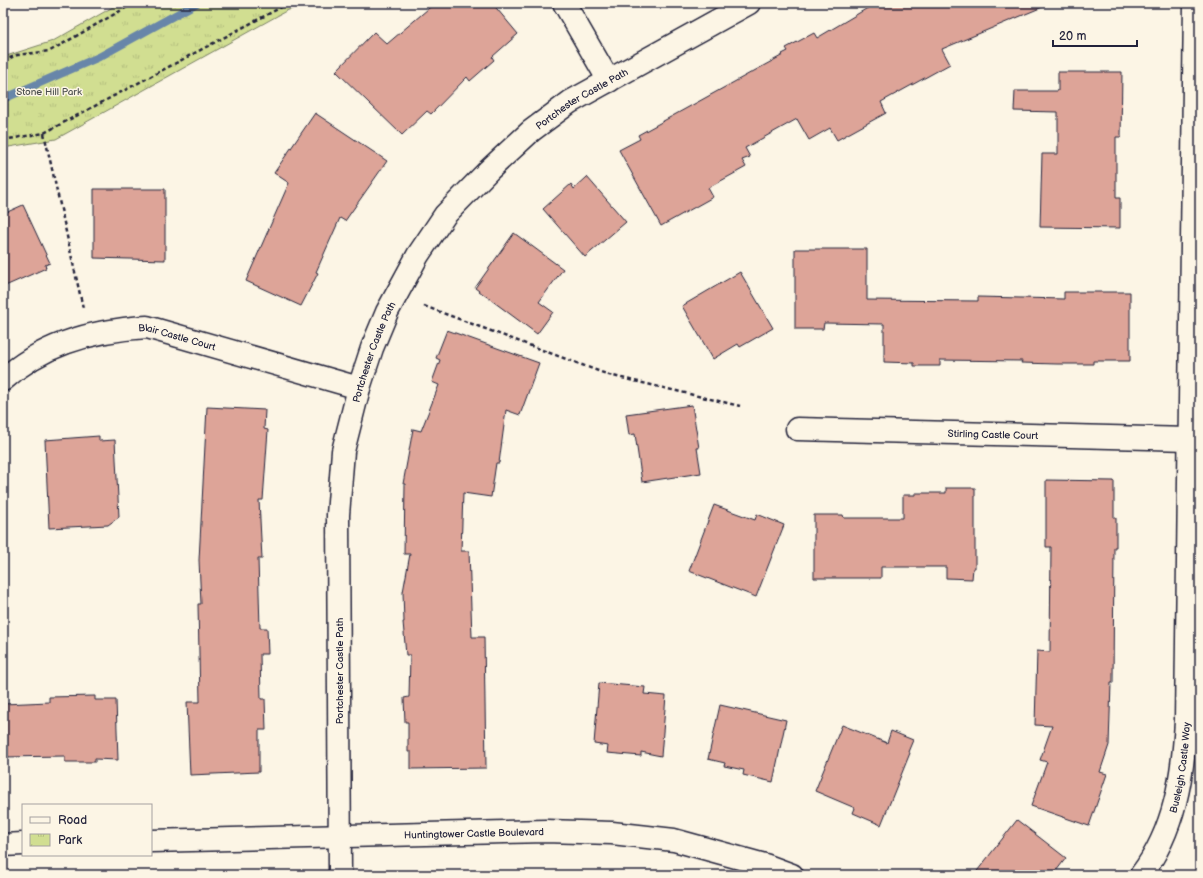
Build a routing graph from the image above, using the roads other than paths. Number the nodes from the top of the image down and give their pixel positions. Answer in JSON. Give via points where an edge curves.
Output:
{"nodes":[{"id":1,"x":564,"y":3,"type":"edge"},
{"id":2,"x":749,"y":3,"type":"edge"},
{"id":3,"x":1195,"y":3,"type":"edge"},
{"id":4,"x":609,"y":81,"type":"junction"},
{"id":5,"x":3,"y":380,"type":"edge"},
{"id":6,"x":359,"y":388,"type":"junction"},
{"id":7,"x":797,"y":430,"type":"dead end"},
{"id":8,"x":1189,"y":438,"type":"junction"},
{"id":9,"x":339,"y":836,"type":"junction"},
{"id":10,"x":152,"y":841,"type":"edge"},
{"id":11,"x":22,"y":844,"type":"edge"},
{"id":12,"x":3,"y":845,"type":"edge"},
{"id":13,"x":340,"y":875,"type":"edge"},
{"id":14,"x":792,"y":875,"type":"edge"},
{"id":15,"x":1141,"y":875,"type":"edge"}],
"edges":[{"from":1,"to":4,"type":"street"},
{"from":2,"to":4,"type":"street","name":"Portchester Castle Path"},
{"from":3,"to":8,"type":"street","name":"Busleigh Castle Way"},
{"from":4,"to":6,"type":"street","name":"Portchester Castle Path","via":[[570,102],[531,131],[445,215],[418,255],[387,312]]},
{"from":5,"to":6,"type":"street","name":"Blair Castle Court","via":[[37,354],[74,338],[114,329],[147,327]]},
{"from":6,"to":9,"type":"street","name":"Portchester Castle Path","via":[[343,451],[338,515]]},
{"from":7,"to":8,"type":"street","name":"Stirling Castle Court"},
{"from":8,"to":15,"type":"street","name":"Busleigh Castle Way","via":[[1186,721],[1183,766],[1176,804],[1164,836]]},
{"from":9,"to":10,"type":"street","name":"Huntingtower Castle Boulevard"},
{"from":9,"to":13,"type":"street","name":"Portchester Castle Path"},
{"from":9,"to":14,"type":"street","name":"Huntingtower Castle Boulevard","via":[[546,831],[612,833],[674,840]]},
{"from":11,"to":12,"type":"street"}]}
